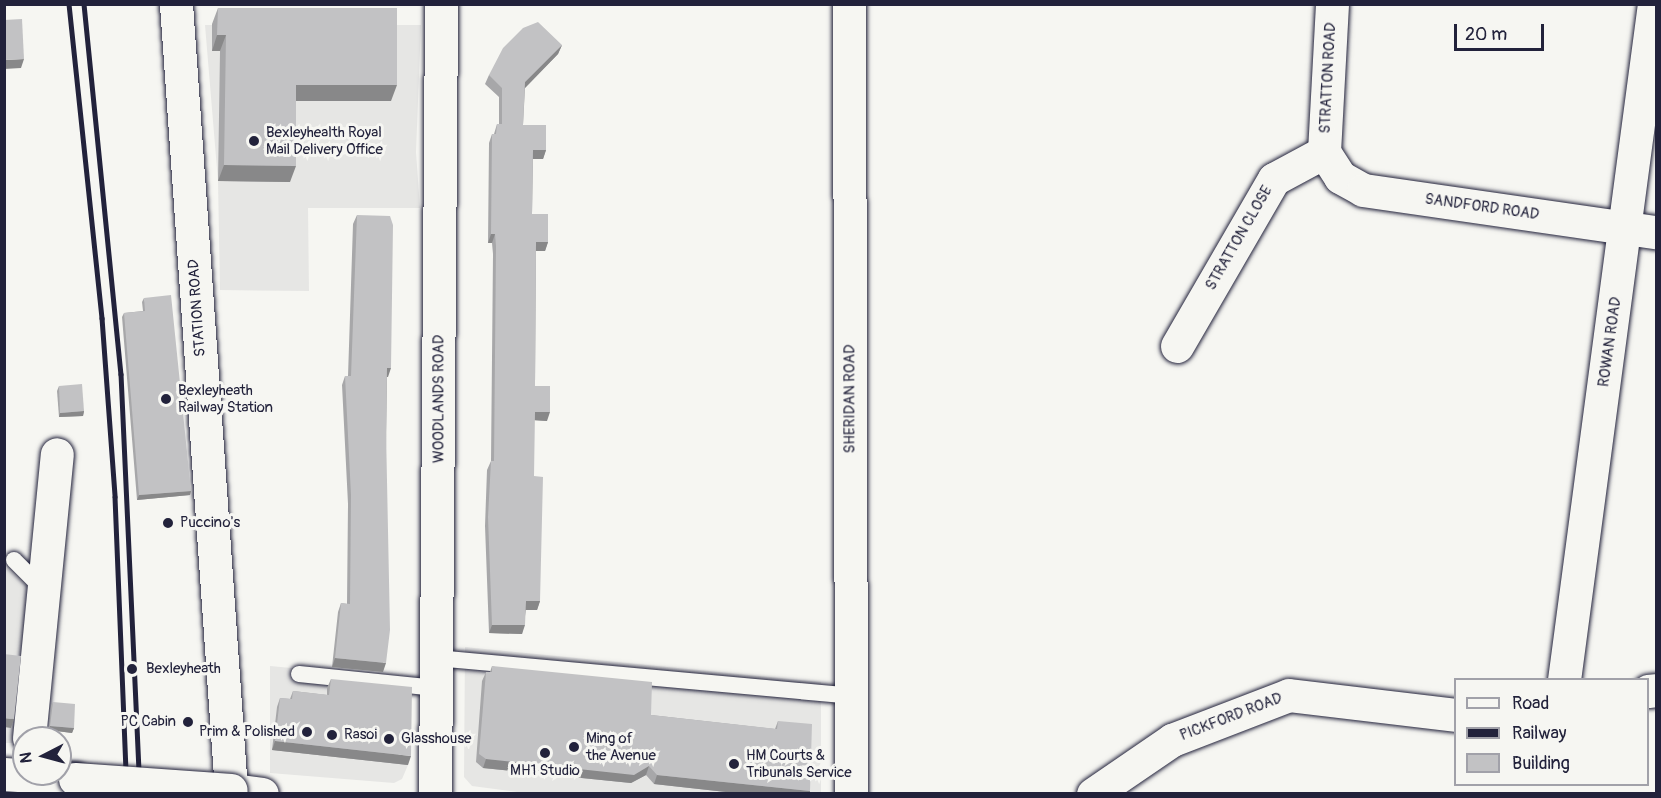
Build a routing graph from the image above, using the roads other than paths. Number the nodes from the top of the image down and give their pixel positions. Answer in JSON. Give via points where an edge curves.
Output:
{"nodes":[{"id":1,"x":176,"y":4,"type":"edge"},
{"id":2,"x":441,"y":4,"type":"edge"},
{"id":3,"x":849,"y":4,"type":"edge"},
{"id":4,"x":1332,"y":4,"type":"edge"},
{"id":5,"x":1654,"y":4,"type":"edge"},
{"id":6,"x":1324,"y":152,"type":"junction"},
{"id":7,"x":1641,"y":230,"type":"edge"},
{"id":8,"x":1177,"y":346,"type":"dead end"},
{"id":9,"x":57,"y":454,"type":"dead end"},
{"id":10,"x":14,"y":560,"type":"dead end"},
{"id":11,"x":46,"y":592,"type":"junction"},
{"id":12,"x":436,"y":673,"type":"junction"},
{"id":13,"x":299,"y":674,"type":"dead end"},
{"id":14,"x":1564,"y":678,"type":"edge"},
{"id":15,"x":850,"y":696,"type":"junction"},
{"id":16,"x":1454,"y":715,"type":"edge"},
{"id":17,"x":30,"y":726,"type":"edge"},
{"id":18,"x":72,"y":779,"type":"edge"},
{"id":19,"x":247,"y":792,"type":"edge"},
{"id":20,"x":435,"y":794,"type":"edge"},
{"id":21,"x":851,"y":794,"type":"edge"},
{"id":22,"x":1094,"y":794,"type":"edge"}],
"edges":[{"from":1,"to":19,"type":"street","name":"STATION ROAD"},
{"from":2,"to":12,"type":"street","name":"WOODLANDS ROAD"},
{"from":3,"to":15,"type":"street","name":"SHERIDAN ROAD"},
{"from":4,"to":6,"type":"street","name":"STRATTON ROAD"},
{"from":5,"to":7,"type":"street","name":"ROWAN ROAD"},
{"from":6,"to":7,"type":"street","name":"SANDFORD ROAD","via":[[1340,177],[1363,190]]},
{"from":6,"to":8,"type":"street","name":"STRATTON CLOSE","via":[[1274,178]]},
{"from":7,"to":14,"type":"street","name":"ROWAN ROAD"},
{"from":9,"to":11,"type":"street"},
{"from":10,"to":11,"type":"lane"},
{"from":11,"to":17,"type":"street"},
{"from":12,"to":13,"type":"lane"},
{"from":12,"to":15,"type":"lane"},
{"from":12,"to":20,"type":"street","name":"WOODLANDS ROAD"},
{"from":15,"to":21,"type":"street","name":"SHERIDAN ROAD"},
{"from":16,"to":22,"type":"street","name":"PICKFORD ROAD","via":[[1288,695],[1172,740]]},
{"from":18,"to":19,"type":"street","bridge":true}]}
